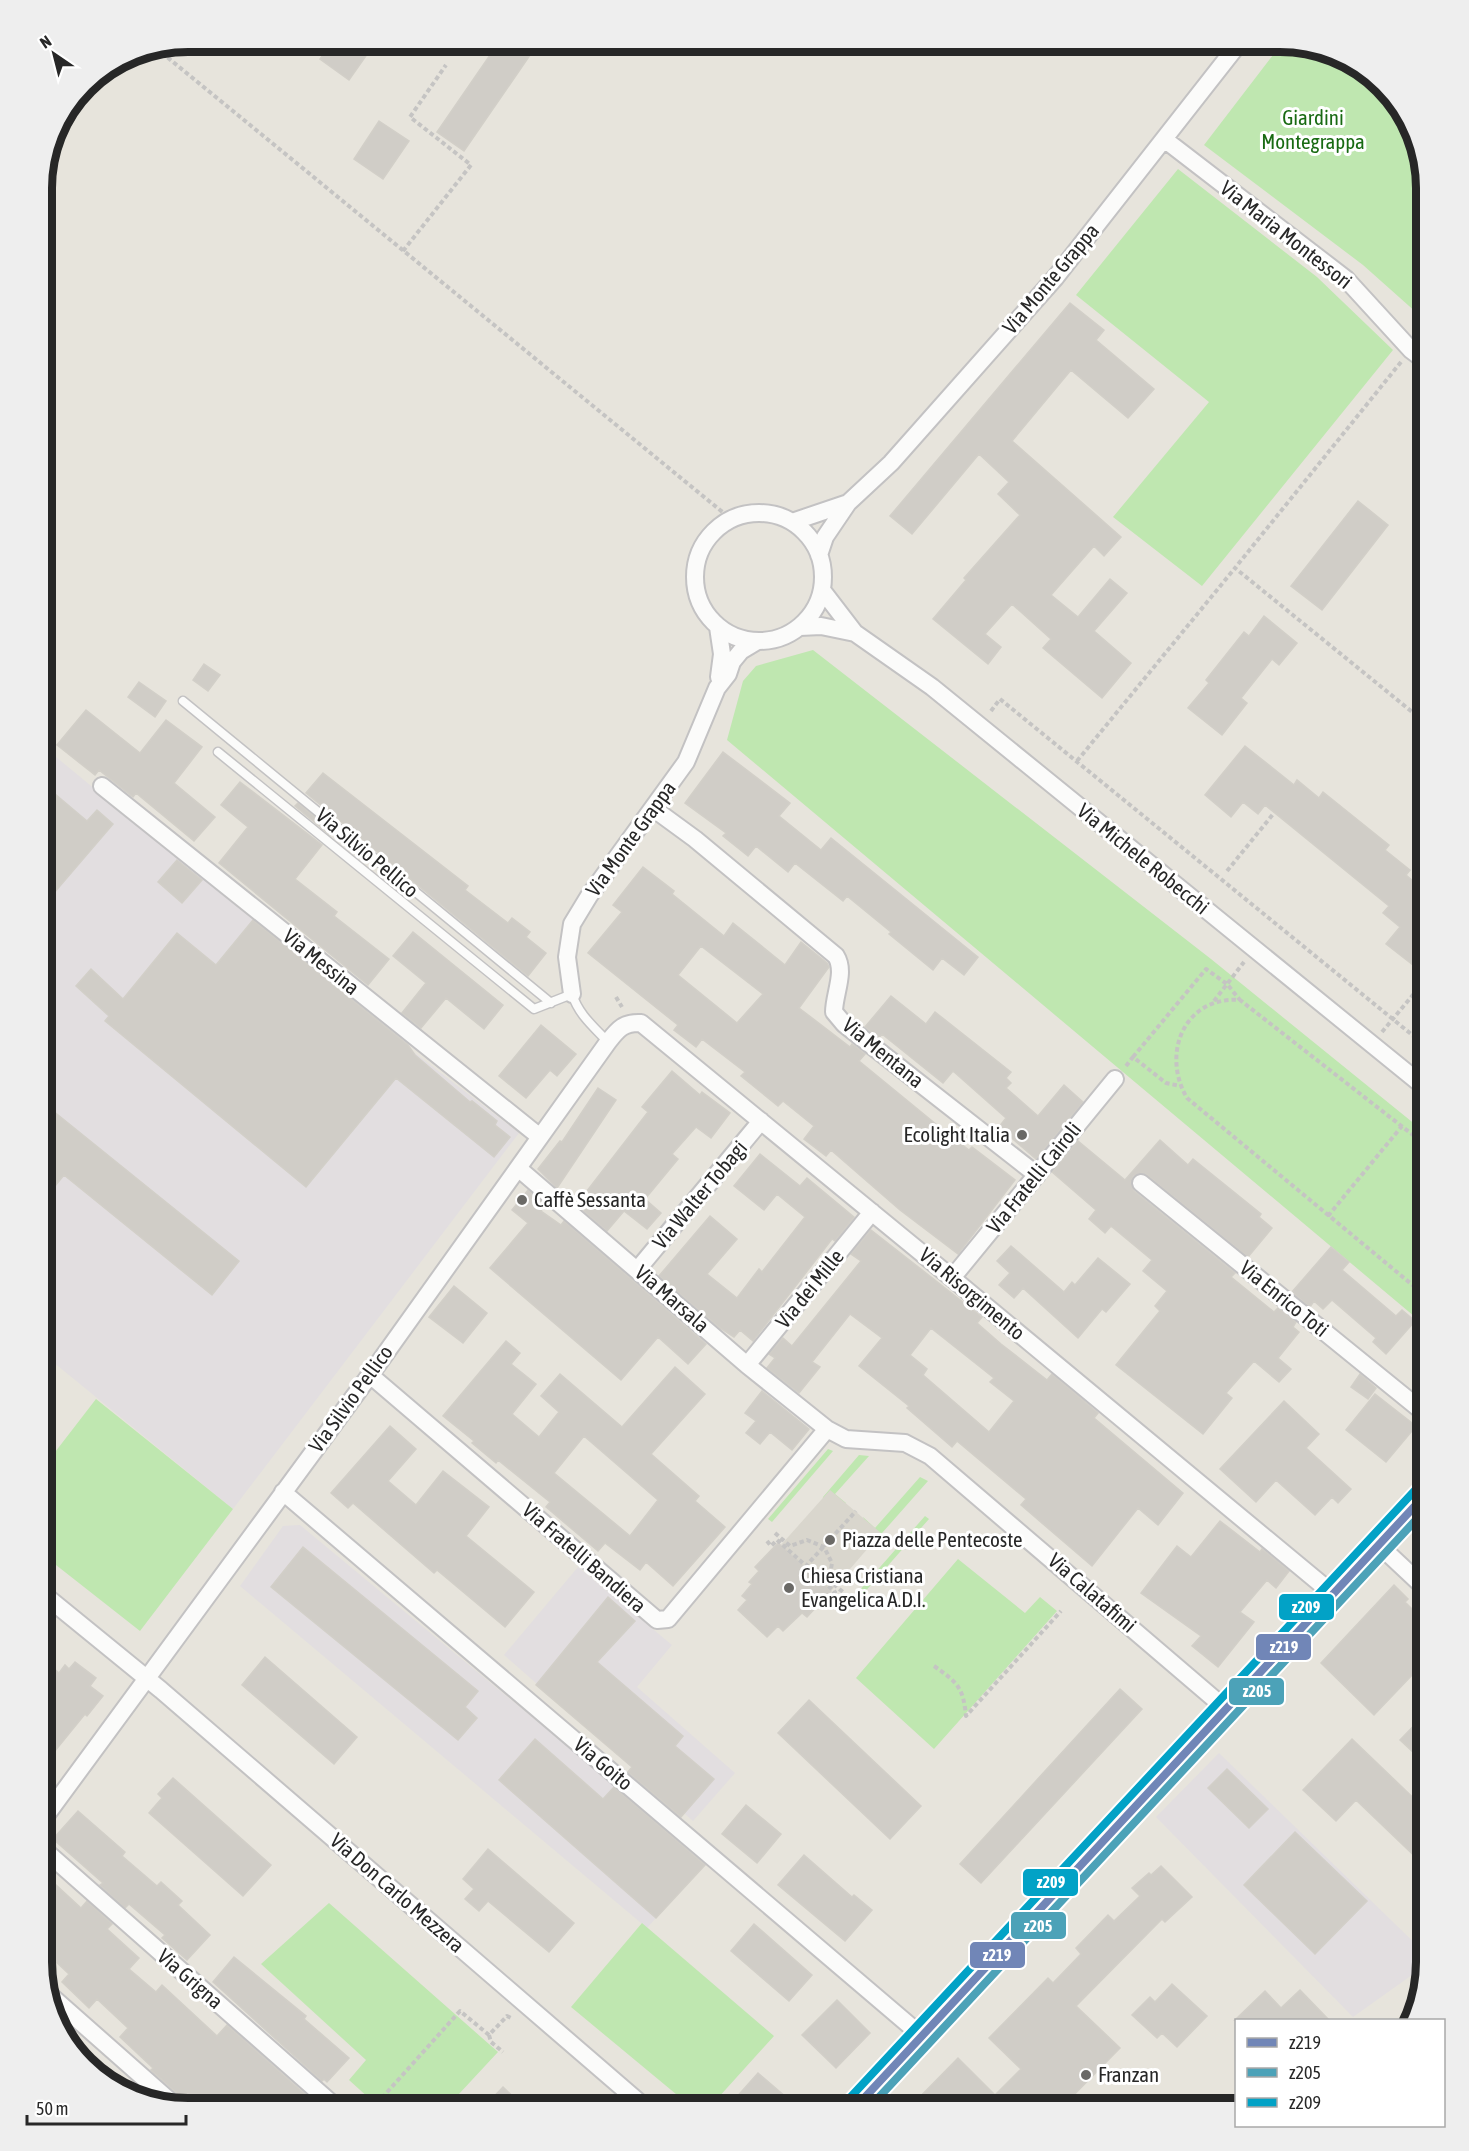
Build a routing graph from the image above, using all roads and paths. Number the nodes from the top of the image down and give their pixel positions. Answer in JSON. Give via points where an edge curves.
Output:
{"nodes":[{"id":1,"x":1231,"y":53,"type":"edge"},
{"id":2,"x":165,"y":55,"type":"edge"},
{"id":3,"x":446,"y":64,"type":"dead end"},
{"id":4,"x":1164,"y":139,"type":"junction"},
{"id":5,"x":404,"y":251,"type":"junction"},
{"id":6,"x":1411,"y":350,"type":"junction"},
{"id":7,"x":1417,"y":354,"type":"edge"},
{"id":8,"x":848,"y":503,"type":"junction"},
{"id":9,"x":731,"y":519,"type":"junction"},
{"id":10,"x":792,"y":522,"type":"junction"},
{"id":11,"x":819,"y":555,"type":"junction"},
{"id":12,"x":1235,"y":568,"type":"junction"},
{"id":13,"x":822,"y":590,"type":"junction"},
{"id":14,"x":718,"y":627,"type":"junction"},
{"id":15,"x":800,"y":627,"type":"junction"},
{"id":16,"x":855,"y":633,"type":"junction"},
{"id":17,"x":756,"y":642,"type":"junction"},
{"id":18,"x":717,"y":688,"type":"junction"},
{"id":19,"x":183,"y":701,"type":"dead end"},
{"id":20,"x":987,"y":716,"type":"dead end"},
{"id":21,"x":1417,"y":716,"type":"edge"},
{"id":22,"x":218,"y":752,"type":"dead end"},
{"id":23,"x":1077,"y":761,"type":"junction"},
{"id":24,"x":102,"y":786,"type":"dead end"},
{"id":25,"x":654,"y":809,"type":"junction"},
{"id":26,"x":1274,"y":813,"type":"dead end"},
{"id":27,"x":1227,"y":871,"type":"dead end"},
{"id":28,"x":1248,"y":958,"type":"dead end"},
{"id":29,"x":1227,"y":984,"type":"junction"},
{"id":30,"x":1417,"y":990,"type":"edge"},
{"id":31,"x":572,"y":994,"type":"junction"},
{"id":32,"x":1240,"y":1000,"type":"junction"},
{"id":33,"x":1213,"y":1002,"type":"junction"},
{"id":34,"x":551,"y":1003,"type":"junction"},
{"id":35,"x":1393,"y":1020,"type":"junction"},
{"id":36,"x":1417,"y":1039,"type":"edge"},
{"id":37,"x":608,"y":1042,"type":"junction"},
{"id":38,"x":1372,"y":1044,"type":"junction"},
{"id":39,"x":1133,"y":1057,"type":"junction"},
{"id":40,"x":1115,"y":1079,"type":"joint"},
{"id":41,"x":1417,"y":1081,"type":"edge"},
{"id":42,"x":1180,"y":1086,"type":"junction"},
{"id":43,"x":761,"y":1121,"type":"junction"},
{"id":44,"x":1402,"y":1126,"type":"junction"},
{"id":45,"x":540,"y":1137,"type":"junction"},
{"id":46,"x":1417,"y":1138,"type":"edge"},
{"id":47,"x":518,"y":1168,"type":"junction"},
{"id":48,"x":1037,"y":1175,"type":"junction"},
{"id":49,"x":1141,"y":1183,"type":"dead end"},
{"id":50,"x":872,"y":1212,"type":"junction"},
{"id":51,"x":1328,"y":1216,"type":"junction"},
{"id":52,"x":638,"y":1269,"type":"junction"},
{"id":53,"x":952,"y":1278,"type":"junction"},
{"id":54,"x":1417,"y":1289,"type":"edge"},
{"id":55,"x":747,"y":1365,"type":"junction"},
{"id":56,"x":370,"y":1375,"type":"junction"},
{"id":57,"x":1417,"y":1407,"type":"edge"},
{"id":58,"x":827,"y":1429,"type":"junction"},
{"id":59,"x":283,"y":1492,"type":"junction"},
{"id":60,"x":1417,"y":1504,"type":"edge"},
{"id":61,"x":855,"y":1511,"type":"dead end"},
{"id":62,"x":775,"y":1533,"type":"dead end"},
{"id":63,"x":766,"y":1541,"type":"dead end"},
{"id":64,"x":1379,"y":1545,"type":"junction"},
{"id":65,"x":824,"y":1547,"type":"junction"},
{"id":66,"x":806,"y":1567,"type":"junction"},
{"id":67,"x":1417,"y":1581,"type":"edge"},
{"id":68,"x":844,"y":1593,"type":"dead end"},
{"id":69,"x":1333,"y":1594,"type":"junction"},
{"id":70,"x":52,"y":1601,"type":"edge"},
{"id":71,"x":836,"y":1603,"type":"dead end"},
{"id":72,"x":1061,"y":1611,"type":"dead end"},
{"id":73,"x":934,"y":1666,"type":"dead end"},
{"id":74,"x":147,"y":1678,"type":"junction"},
{"id":75,"x":1226,"y":1709,"type":"junction"},
{"id":76,"x":52,"y":1807,"type":"edge"},
{"id":77,"x":52,"y":1857,"type":"edge"},
{"id":78,"x":524,"y":2002,"type":"junction"},
{"id":79,"x":59,"y":2003,"type":"edge"},
{"id":80,"x":489,"y":2035,"type":"junction"},
{"id":81,"x":922,"y":2036,"type":"junction"},
{"id":82,"x":503,"y":2052,"type":"dead end"},
{"id":83,"x":165,"y":2096,"type":"edge"},
{"id":84,"x":326,"y":2098,"type":"edge"},
{"id":85,"x":382,"y":2098,"type":"edge"},
{"id":86,"x":634,"y":2098,"type":"edge"},
{"id":87,"x":864,"y":2098,"type":"edge"}],
"edges":[{"from":1,"to":4,"type":"street","name":"Via Monte Grappa"},
{"from":2,"to":5,"type":"path"},
{"from":3,"to":5,"type":"path","via":[[410,117],[471,165]]},
{"from":4,"to":6,"type":"street","name":"Via Maria Montessori","via":[[1346,279]]},
{"from":4,"to":8,"type":"street","name":"Via Monte Grappa","via":[[1055,278],[891,463]]},
{"from":5,"to":9,"type":"path"},
{"from":6,"to":7,"type":"street","name":"Via Maria Montessori"},
{"from":6,"to":12,"type":"path"},
{"from":8,"to":10,"type":"street","name":"Via Monte Grappa"},
{"from":8,"to":11,"type":"street","name":"Via Monte Grappa","via":[[825,537]]},
{"from":9,"to":10,"type":"street","via":[[752,513],[773,514]]},
{"from":9,"to":14,"type":"street","via":[[707,540],[695,570],[696,591],[704,611]]},
{"from":10,"to":11,"type":"street","via":[[809,536]]},
{"from":11,"to":13,"type":"street"},
{"from":12,"to":21,"type":"path"},
{"from":12,"to":23,"type":"path"},
{"from":13,"to":15,"type":"street","via":[[814,610]]},
{"from":13,"to":16,"type":"street","name":"Via Michele Robecchi"},
{"from":14,"to":17,"type":"street","via":[[730,635]]},
{"from":14,"to":18,"type":"street","name":"Via Monte Grappa","via":[[722,654]]},
{"from":15,"to":16,"type":"street","name":"Via Michele Robecchi","via":[[821,626]]},
{"from":15,"to":17,"type":"street","via":[[772,640]]},
{"from":16,"to":38,"type":"street","name":"Via Michele Robecchi","via":[[932,687]]},
{"from":17,"to":18,"type":"street","name":"Via Monte Grappa","via":[[741,651]]},
{"from":18,"to":25,"type":"street","name":"Via Monte Grappa","via":[[686,762]]},
{"from":19,"to":34,"type":"lane","name":"Via Silvio Pellico"},
{"from":20,"to":23,"type":"path","via":[[1000,699]]},
{"from":22,"to":34,"type":"lane","name":"Via Silvio Pellico","via":[[534,1010]]},
{"from":23,"to":35,"type":"path"},
{"from":24,"to":45,"type":"street","name":"Via Messina"},
{"from":25,"to":31,"type":"street","name":"Via Monte Grappa","via":[[572,924],[567,957]]},
{"from":25,"to":48,"type":"street","name":"Via Mentana","via":[[695,838],[836,956],[840,976],[834,1012],[843,1023]]},
{"from":26,"to":27,"type":"path"},
{"from":28,"to":29,"type":"path"},
{"from":29,"to":32,"type":"path"},
{"from":29,"to":33,"type":"path"},
{"from":29,"to":39,"type":"path","via":[[1206,969]]},
{"from":30,"to":35,"type":"path"},
{"from":31,"to":34,"type":"lane","name":"Via Silvio Pellico"},
{"from":31,"to":37,"type":"lane","via":[[587,1022]]},
{"from":32,"to":33,"type":"path"},
{"from":32,"to":44,"type":"path"},
{"from":33,"to":42,"type":"path","via":[[1201,1008],[1177,1041]]},
{"from":35,"to":36,"type":"path"},
{"from":35,"to":38,"type":"path"},
{"from":37,"to":43,"type":"street","name":"Via Risorgimento","via":[[629,1022],[641,1023]]},
{"from":37,"to":45,"type":"street","name":"Via Silvio Pellico"},
{"from":38,"to":41,"type":"street","name":"Via Michele Robecchi"},
{"from":39,"to":40,"type":"path"},
{"from":39,"to":42,"type":"path","via":[[1166,1083]]},
{"from":40,"to":48,"type":"street","name":"Via Fratelli Cairoli"},
{"from":42,"to":51,"type":"path","via":[[1186,1098],[1203,1113]]},
{"from":43,"to":50,"type":"street","name":"Via Risorgimento"},
{"from":43,"to":52,"type":"street","name":"Via Walter Tobagi"},
{"from":44,"to":46,"type":"path"},
{"from":44,"to":51,"type":"path"},
{"from":45,"to":47,"type":"street","name":"Via Silvio Pellico"},
{"from":47,"to":52,"type":"street","name":"Via Marsala"},
{"from":47,"to":56,"type":"street","name":"Via Silvio Pellico"},
{"from":48,"to":53,"type":"street","name":"Via Fratelli Cairoli"},
{"from":49,"to":57,"type":"street","name":"Via Enrico Toti"},
{"from":50,"to":53,"type":"street","name":"Via Risorgimento"},
{"from":50,"to":55,"type":"street","name":"Via dei Mille"},
{"from":51,"to":54,"type":"path"},
{"from":52,"to":55,"type":"street","name":"Via Marsala"},
{"from":53,"to":69,"type":"street","name":"Via Risorgimento"},
{"from":55,"to":58,"type":"street","name":"Via Marsala"},
{"from":56,"to":58,"type":"street","name":"Via Fratelli Bandiera","via":[[657,1620],[668,1619]]},
{"from":56,"to":59,"type":"street","name":"Via Silvio Pellico"},
{"from":58,"to":75,"type":"street","name":"Via Calatafimi","via":[[846,1439],[905,1443],[930,1456]]},
{"from":59,"to":74,"type":"street","name":"Via Silvio Pellico"},
{"from":59,"to":81,"type":"street","name":"Via Goito"},
{"from":60,"to":64,"type":"street"},
{"from":61,"to":65,"type":"path"},
{"from":62,"to":65,"type":"path","via":[[790,1546],[807,1540]]},
{"from":63,"to":66,"type":"path","via":[[773,1546],[777,1540]]},
{"from":64,"to":67,"type":"street"},
{"from":64,"to":69,"type":"street"},
{"from":65,"to":66,"type":"path"},
{"from":65,"to":68,"type":"path","via":[[832,1563],[829,1580]]},
{"from":66,"to":71,"type":"path","via":[[835,1592],[828,1596]]},
{"from":69,"to":75,"type":"street"},
{"from":70,"to":74,"type":"street","name":"Via Don Carlo Mezzera"},
{"from":72,"to":73,"type":"path","via":[[966,1716],[964,1695],[958,1684]]},
{"from":74,"to":76,"type":"street","name":"Via Silvio Pellico"},
{"from":74,"to":78,"type":"street","name":"Via Don Carlo Mezzera"},
{"from":75,"to":81,"type":"street"},
{"from":77,"to":84,"type":"street","name":"Via Grigna"},
{"from":78,"to":80,"type":"path","via":[[511,2019],[507,2016]]},
{"from":78,"to":86,"type":"street","name":"Via Don Carlo Mezzera"},
{"from":79,"to":83,"type":"street"},
{"from":80,"to":82,"type":"path"},
{"from":80,"to":85,"type":"path","via":[[459,2010]]},
{"from":81,"to":87,"type":"street"}]}
